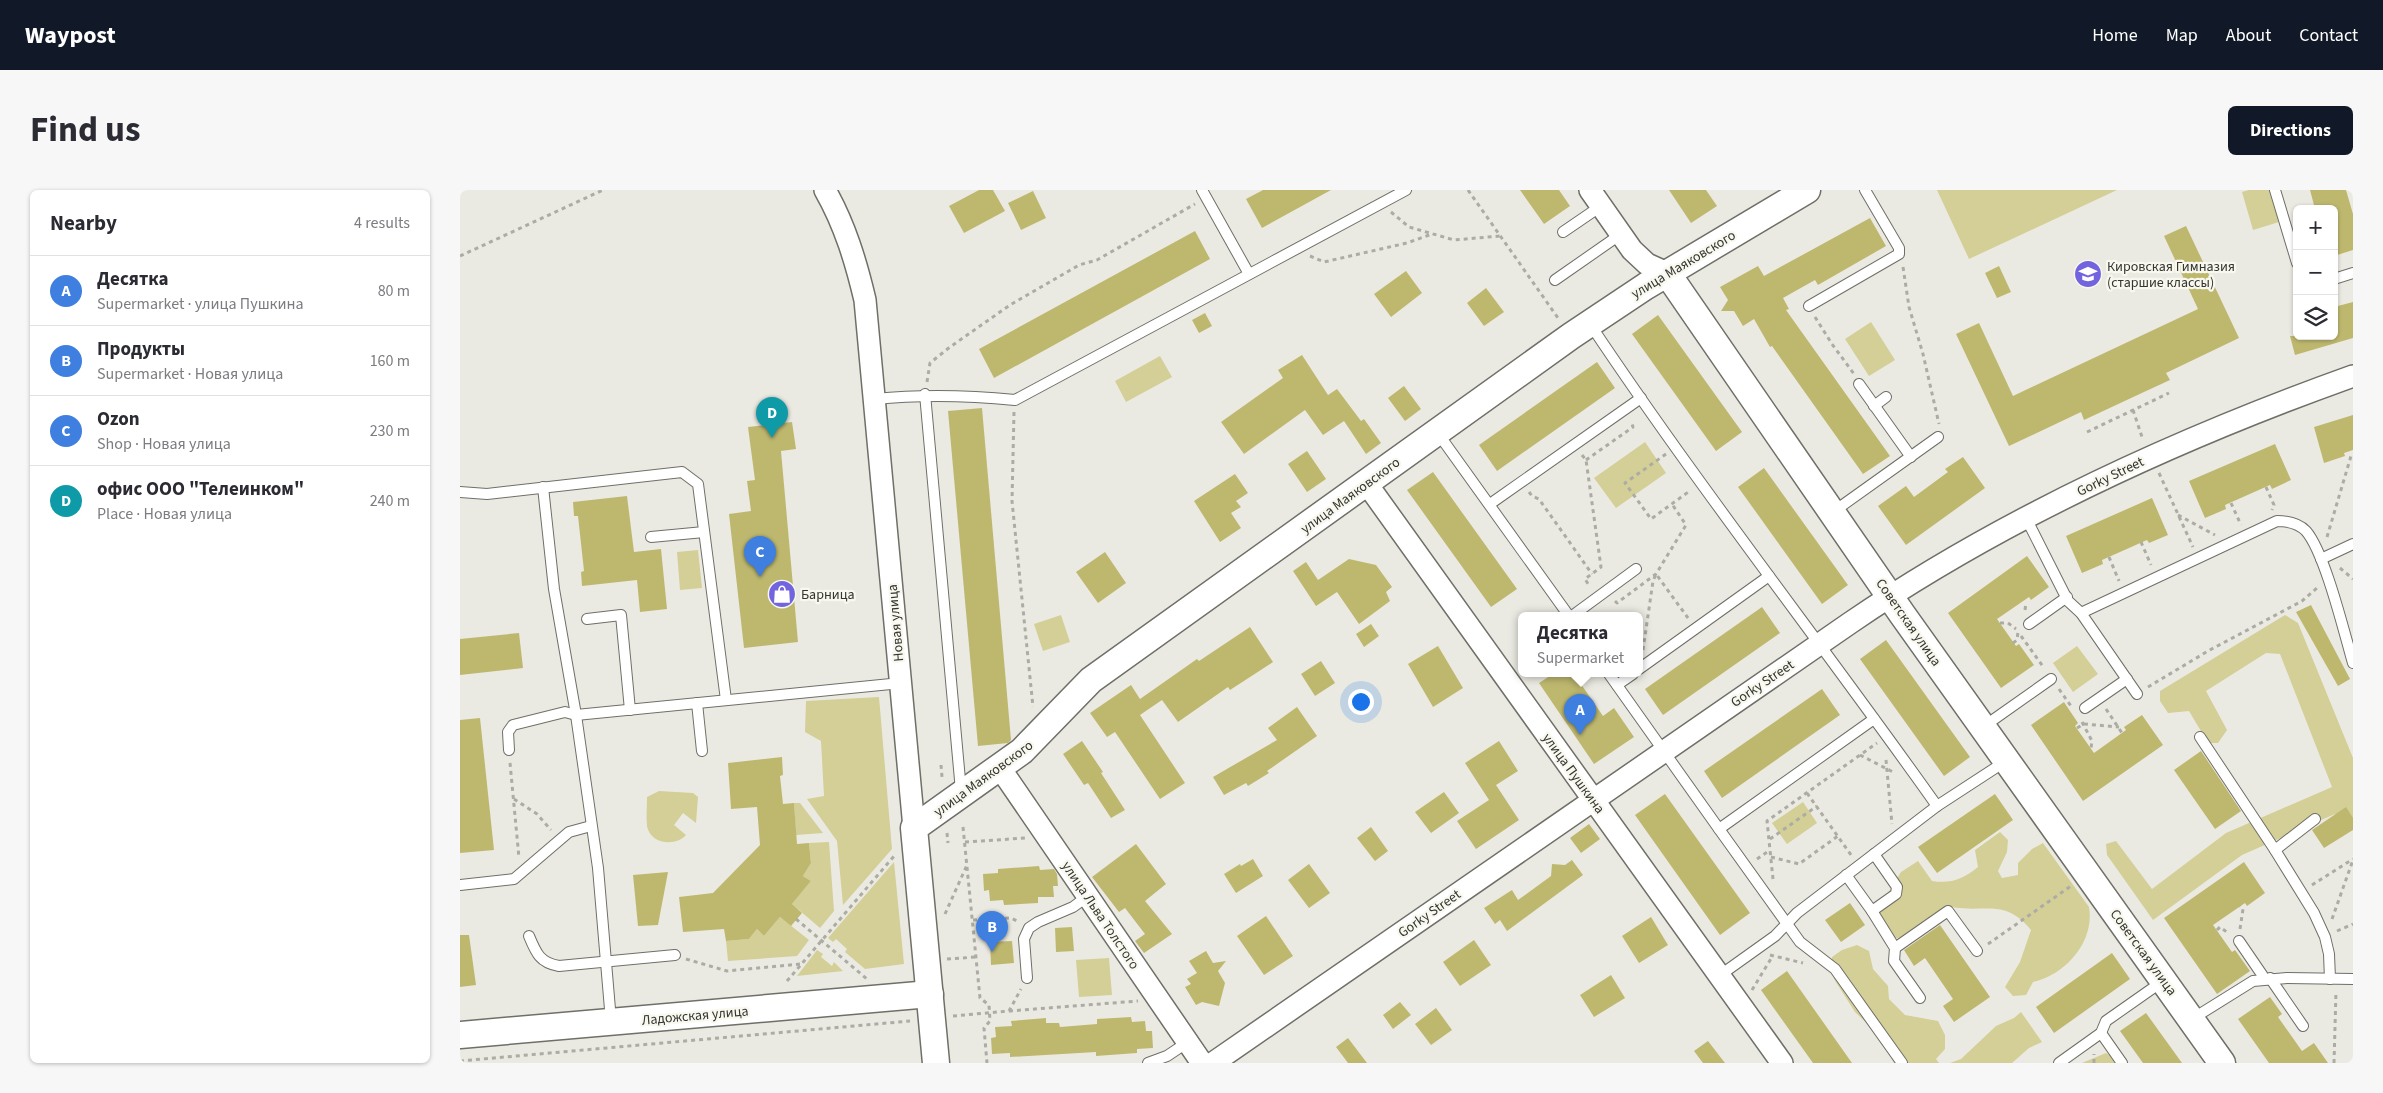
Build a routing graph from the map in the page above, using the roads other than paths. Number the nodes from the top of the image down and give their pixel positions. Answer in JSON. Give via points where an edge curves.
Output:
{"nodes":[{"id":1,"x":825,"y":190,"type":"edge"},
{"id":2,"x":1406,"y":190,"type":"edge"},
{"id":3,"x":1807,"y":190,"type":"edge"},
{"id":4,"x":1866,"y":190,"type":"edge"},
{"id":5,"x":2275,"y":190,"type":"edge"},
{"id":6,"x":1204,"y":194,"type":"edge"},
{"id":7,"x":1596,"y":198,"type":"edge"},
{"id":8,"x":1563,"y":232,"type":"dead end"},
{"id":9,"x":1621,"y":234,"type":"junction"},
{"id":10,"x":2293,"y":250,"type":"edge"},
{"id":11,"x":2353,"y":273,"type":"edge"},
{"id":12,"x":1249,"y":274,"type":"junction"},
{"id":13,"x":1667,"y":274,"type":"junction"},
{"id":14,"x":2338,"y":277,"type":"edge"},
{"id":15,"x":1555,"y":280,"type":"dead end"},
{"id":16,"x":1809,"y":306,"type":"road end"},
{"id":17,"x":1580,"y":330,"type":"junction"},
{"id":18,"x":2353,"y":376,"type":"edge"},
{"id":19,"x":1859,"y":384,"type":"road end"},
{"id":20,"x":925,"y":394,"type":"junction"},
{"id":21,"x":1886,"y":397,"type":"dead end"},
{"id":22,"x":1641,"y":398,"type":"junction"},
{"id":23,"x":875,"y":399,"type":"junction"},
{"id":24,"x":1874,"y":406,"type":"junction"},
{"id":25,"x":1437,"y":432,"type":"junction"},
{"id":26,"x":1938,"y":437,"type":"road end"},
{"id":27,"x":1911,"y":457,"type":"junction"},
{"id":28,"x":1367,"y":484,"type":"junction"},
{"id":29,"x":543,"y":487,"type":"junction"},
{"id":30,"x":460,"y":492,"type":"edge"},
{"id":31,"x":1490,"y":504,"type":"junction"},
{"id":32,"x":1832,"y":512,"type":"junction"},
{"id":33,"x":2026,"y":518,"type":"junction"},
{"id":34,"x":704,"y":532,"type":"junction"},
{"id":35,"x":651,"y":538,"type":"dead end"},
{"id":36,"x":2353,"y":544,"type":"edge"},
{"id":37,"x":2321,"y":559,"type":"junction"},
{"id":38,"x":1636,"y":569,"type":"dead end"},
{"id":39,"x":1769,"y":576,"type":"junction"},
{"id":40,"x":1890,"y":596,"type":"junction"},
{"id":41,"x":2067,"y":597,"type":"junction"},
{"id":42,"x":1568,"y":612,"type":"edge"},
{"id":43,"x":1577,"y":612,"type":"edge"},
{"id":44,"x":2081,"y":613,"type":"junction"},
{"id":45,"x":587,"y":618,"type":"dead end"},
{"id":46,"x":2029,"y":624,"type":"dead end"},
{"id":47,"x":1820,"y":643,"type":"junction"},
{"id":48,"x":2353,"y":663,"type":"edge"},
{"id":49,"x":1643,"y":666,"type":"edge"},
{"id":50,"x":1611,"y":677,"type":"edge"},
{"id":51,"x":1628,"y":677,"type":"edge"},
{"id":52,"x":2051,"y":679,"type":"dead end"},
{"id":53,"x":2127,"y":679,"type":"junction"},
{"id":54,"x":901,"y":684,"type":"junction"},
{"id":55,"x":1617,"y":685,"type":"junction"},
{"id":56,"x":2137,"y":694,"type":"road end"},
{"id":57,"x":726,"y":700,"type":"junction"},
{"id":58,"x":697,"y":703,"type":"junction"},
{"id":59,"x":2085,"y":708,"type":"dead end"},
{"id":60,"x":630,"y":710,"type":"junction"},
{"id":61,"x":576,"y":715,"type":"junction"},
{"id":62,"x":1874,"y":719,"type":"junction"},
{"id":63,"x":1983,"y":727,"type":"junction"},
{"id":64,"x":2200,"y":737,"type":"dead end"},
{"id":65,"x":509,"y":750,"type":"road end"},
{"id":66,"x":1663,"y":751,"type":"junction"},
{"id":67,"x":702,"y":752,"type":"dead end"},
{"id":68,"x":2007,"y":760,"type":"junction"},
{"id":69,"x":1000,"y":768,"type":"junction"},
{"id":70,"x":961,"y":795,"type":"junction"},
{"id":71,"x":1593,"y":799,"type":"junction"},
{"id":72,"x":1937,"y":806,"type":"junction"},
{"id":73,"x":2315,"y":819,"type":"dead end"},
{"id":74,"x":591,"y":826,"type":"junction"},
{"id":75,"x":914,"y":828,"type":"junction"},
{"id":76,"x":1719,"y":829,"type":"junction"},
{"id":77,"x":2275,"y":850,"type":"junction"},
{"id":78,"x":1874,"y":854,"type":"junction"},
{"id":79,"x":1846,"y":875,"type":"junction"},
{"id":80,"x":460,"y":885,"type":"edge"},
{"id":81,"x":1088,"y":896,"type":"junction"},
{"id":82,"x":1872,"y":911,"type":"junction"},
{"id":83,"x":1787,"y":924,"type":"junction"},
{"id":84,"x":529,"y":936,"type":"dead end"},
{"id":85,"x":2239,"y":941,"type":"road end"},
{"id":86,"x":1895,"y":948,"type":"junction"},
{"id":87,"x":1977,"y":952,"type":"road end"},
{"id":88,"x":675,"y":956,"type":"road end"},
{"id":89,"x":606,"y":962,"type":"junction"},
{"id":90,"x":1719,"y":976,"type":"junction"},
{"id":91,"x":1027,"y":978,"type":"road end"},
{"id":92,"x":2267,"y":979,"type":"junction"},
{"id":93,"x":2353,"y":979,"type":"edge"},
{"id":94,"x":2164,"y":980,"type":"junction"},
{"id":95,"x":2333,"y":980,"type":"junction"},
{"id":96,"x":930,"y":994,"type":"junction"},
{"id":97,"x":1920,"y":998,"type":"dead end"},
{"id":98,"x":2192,"y":1019,"type":"junction"},
{"id":99,"x":611,"y":1022,"type":"junction"},
{"id":100,"x":2303,"y":1026,"type":"dead end"},
{"id":101,"x":2101,"y":1033,"type":"junction"},
{"id":102,"x":460,"y":1035,"type":"edge"},
{"id":103,"x":1188,"y":1042,"type":"junction"},
{"id":104,"x":936,"y":1063,"type":"edge"},
{"id":105,"x":1148,"y":1063,"type":"edge"},
{"id":106,"x":1202,"y":1063,"type":"edge"},
{"id":107,"x":1213,"y":1063,"type":"edge"},
{"id":108,"x":1782,"y":1063,"type":"edge"},
{"id":109,"x":1902,"y":1063,"type":"edge"},
{"id":110,"x":2059,"y":1063,"type":"edge"},
{"id":111,"x":2122,"y":1063,"type":"edge"},
{"id":112,"x":2222,"y":1063,"type":"edge"}],
"edges":[{"from":1,"to":23,"type":"street","name":"Новая улица","via":[[843,227],[865,300]]},
{"from":2,"to":12,"type":"lane"},
{"from":3,"to":13,"type":"street","name":"улица Маяковского"},
{"from":4,"to":16,"type":"lane","via":[[1899,248],[1899,254]]},
{"from":5,"to":10,"type":"lane"},
{"from":6,"to":12,"type":"lane"},
{"from":7,"to":8,"type":"lane"},
{"from":7,"to":9,"type":"street","name":"Советская улица"},
{"from":9,"to":13,"type":"street","name":"Советская улица","via":[[1647,264]]},
{"from":9,"to":15,"type":"lane"},
{"from":11,"to":14,"type":"lane"},
{"from":12,"to":20,"type":"lane","via":[[1015,400]]},
{"from":13,"to":17,"type":"street","name":"улица Маяковского"},
{"from":13,"to":32,"type":"street","name":"Советская улица"},
{"from":17,"to":22,"type":"lane"},
{"from":17,"to":25,"type":"street","name":"улица Маяковского"},
{"from":18,"to":33,"type":"street","name":"Gorky Street","via":[[2244,416],[2151,456]]},
{"from":19,"to":24,"type":"lane"},
{"from":20,"to":23,"type":"lane"},
{"from":20,"to":70,"type":"lane"},
{"from":21,"to":24,"type":"lane"},
{"from":22,"to":31,"type":"lane"},
{"from":22,"to":39,"type":"lane"},
{"from":23,"to":54,"type":"street","name":"Новая улица"},
{"from":24,"to":27,"type":"lane"},
{"from":25,"to":28,"type":"street","name":"улица Маяковского"},
{"from":25,"to":31,"type":"lane"},
{"from":26,"to":27,"type":"lane"},
{"from":27,"to":32,"type":"lane"},
{"from":28,"to":69,"type":"street","name":"улица Маяковского","via":[[1091,680],[1039,736]]},
{"from":28,"to":71,"type":"street","name":"улица Пушкина"},
{"from":29,"to":30,"type":"lane","via":[[487,494]]},
{"from":29,"to":34,"type":"lane","via":[[682,472],[698,484]]},
{"from":29,"to":61,"type":"lane","via":[[554,589]]},
{"from":31,"to":42,"type":"lane"},
{"from":32,"to":40,"type":"street","name":"Советская улица"},
{"from":33,"to":40,"type":"street","name":"Gorky Street"},
{"from":33,"to":41,"type":"lane"},
{"from":34,"to":35,"type":"lane"},
{"from":34,"to":57,"type":"lane"},
{"from":36,"to":37,"type":"lane"},
{"from":37,"to":44,"type":"lane","via":[[2305,531],[2297,524],[2277,521]]},
{"from":37,"to":48,"type":"lane"},
{"from":38,"to":43,"type":"lane"},
{"from":39,"to":47,"type":"lane"},
{"from":39,"to":49,"type":"lane"},
{"from":40,"to":47,"type":"street","name":"Gorky Street"},
{"from":40,"to":63,"type":"street","name":"Советская улица"},
{"from":41,"to":44,"type":"lane"},
{"from":41,"to":46,"type":"lane"},
{"from":44,"to":53,"type":"lane"},
{"from":45,"to":60,"type":"lane","via":[[621,615]]},
{"from":47,"to":62,"type":"lane"},
{"from":47,"to":66,"type":"street","name":"Gorky Street"},
{"from":50,"to":55,"type":"lane"},
{"from":51,"to":55,"type":"lane"},
{"from":52,"to":63,"type":"lane"},
{"from":53,"to":56,"type":"lane"},
{"from":53,"to":59,"type":"lane"},
{"from":54,"to":57,"type":"lane"},
{"from":54,"to":75,"type":"street","name":"Новая улица"},
{"from":55,"to":66,"type":"lane"},
{"from":57,"to":58,"type":"lane"},
{"from":58,"to":60,"type":"lane"},
{"from":58,"to":67,"type":"lane"},
{"from":60,"to":61,"type":"lane"},
{"from":61,"to":65,"type":"lane","via":[[565,712],[513,725],[508,732]]},
{"from":61,"to":74,"type":"lane"},
{"from":62,"to":72,"type":"lane"},
{"from":62,"to":76,"type":"lane"},
{"from":63,"to":68,"type":"street","name":"Советская улица"},
{"from":64,"to":77,"type":"lane"},
{"from":66,"to":71,"type":"street","name":"Gorky Street"},
{"from":66,"to":76,"type":"lane"},
{"from":68,"to":72,"type":"lane"},
{"from":68,"to":94,"type":"street","name":"Советская улица"},
{"from":69,"to":70,"type":"street","name":"улица Маяковского"},
{"from":69,"to":81,"type":"street","name":"улица Льва Толстого"},
{"from":70,"to":75,"type":"street","name":"улица Маяковского"},
{"from":71,"to":90,"type":"street","name":"улица Пушкина"},
{"from":71,"to":107,"type":"street","name":"Gorky Street"},
{"from":72,"to":78,"type":"lane"},
{"from":73,"to":77,"type":"lane"},
{"from":74,"to":80,"type":"lane","via":[[569,832],[514,879]]},
{"from":74,"to":89,"type":"lane"},
{"from":75,"to":96,"type":"street","name":"Новая улица"},
{"from":76,"to":83,"type":"lane"},
{"from":77,"to":95,"type":"lane","via":[[2325,937]]},
{"from":78,"to":79,"type":"lane"},
{"from":78,"to":82,"type":"lane","via":[[1898,887],[1896,894]]},
{"from":79,"to":82,"type":"lane"},
{"from":79,"to":83,"type":"lane"},
{"from":81,"to":91,"type":"lane","via":[[1029,928],[1024,939]]},
{"from":81,"to":103,"type":"street","name":"улица Льва Толстого"},
{"from":82,"to":86,"type":"lane"},
{"from":83,"to":90,"type":"lane"},
{"from":83,"to":109,"type":"lane","via":[[1800,942],[1835,969]]},
{"from":84,"to":89,"type":"lane","via":[[538,957],[548,964]]},
{"from":85,"to":92,"type":"lane"},
{"from":86,"to":87,"type":"lane","via":[[1948,911]]},
{"from":86,"to":97,"type":"lane","via":[[1894,961]]},
{"from":88,"to":89,"type":"lane"},
{"from":89,"to":99,"type":"lane"},
{"from":90,"to":108,"type":"street","name":"улица Пушкина"},
{"from":92,"to":95,"type":"lane"},
{"from":92,"to":98,"type":"lane","via":[[2253,981]]},
{"from":92,"to":100,"type":"lane"},
{"from":93,"to":95,"type":"lane"},
{"from":94,"to":98,"type":"street","name":"Советская улица"},
{"from":94,"to":101,"type":"lane","via":[[2106,1021]]},
{"from":96,"to":99,"type":"street","name":"Ладожская улица"},
{"from":96,"to":104,"type":"street","name":"Новая улица"},
{"from":98,"to":112,"type":"street","name":"Советская улица"},
{"from":99,"to":102,"type":"street","name":"Ладожская улица"},
{"from":101,"to":110,"type":"lane"},
{"from":101,"to":111,"type":"lane"},
{"from":103,"to":105,"type":"lane","via":[[1167,1056]]},
{"from":103,"to":106,"type":"street","name":"улица Льва Толстого"}]}
